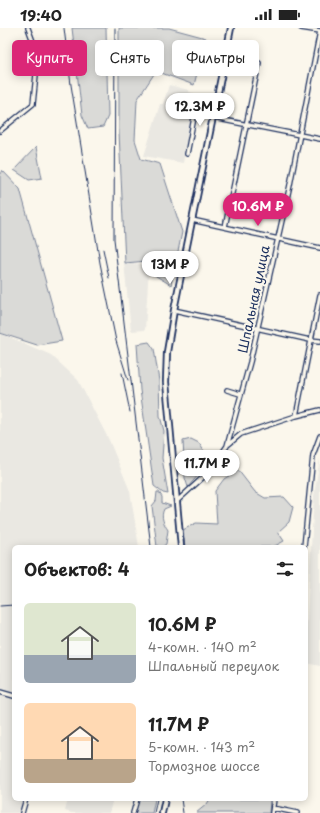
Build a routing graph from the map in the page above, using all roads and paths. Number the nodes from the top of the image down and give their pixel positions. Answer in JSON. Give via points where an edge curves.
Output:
{"nodes":[{"id":1,"x":28,"y":28,"type":"edge"},
{"id":2,"x":231,"y":28,"type":"edge"},
{"id":3,"x":301,"y":28,"type":"edge"},
{"id":4,"x":320,"y":31,"type":"edge"},
{"id":5,"x":256,"y":76,"type":"edge"},
{"id":6,"x":198,"y":97,"type":"dead end"},
{"id":7,"x":196,"y":111,"type":"junction"},
{"id":8,"x":213,"y":116,"type":"junction"},
{"id":9,"x":246,"y":124,"type":"junction"},
{"id":10,"x":0,"y":131,"type":"edge"},
{"id":11,"x":298,"y":134,"type":"junction"},
{"id":12,"x":320,"y":138,"type":"edge"},
{"id":13,"x":187,"y":154,"type":"dead end"},
{"id":14,"x":192,"y":220,"type":"junction"},
{"id":15,"x":225,"y":228,"type":"junction"},
{"id":16,"x":276,"y":238,"type":"junction"},
{"id":17,"x":320,"y":248,"type":"edge"},
{"id":18,"x":320,"y":295,"type":"edge"},
{"id":19,"x":174,"y":310,"type":"junction"},
{"id":20,"x":257,"y":328,"type":"junction"},
{"id":21,"x":310,"y":340,"type":"junction"},
{"id":22,"x":320,"y":341,"type":"edge"},
{"id":23,"x":227,"y":390,"type":"dead end"},
{"id":24,"x":240,"y":394,"type":"junction"},
{"id":25,"x":320,"y":410,"type":"edge"},
{"id":26,"x":296,"y":416,"type":"junction"},
{"id":27,"x":320,"y":436,"type":"edge"},
{"id":28,"x":227,"y":446,"type":"junction"},
{"id":29,"x":176,"y":502,"type":"junction"},
{"id":30,"x":181,"y":545,"type":"edge"},
{"id":31,"x":304,"y":545,"type":"edge"},
{"id":32,"x":0,"y":692,"type":"edge"},
{"id":33,"x":12,"y":695,"type":"edge"},
{"id":34,"x":25,"y":801,"type":"edge"},
{"id":35,"x":136,"y":801,"type":"edge"},
{"id":36,"x":165,"y":801,"type":"edge"},
{"id":37,"x":274,"y":801,"type":"edge"},
{"id":38,"x":272,"y":808,"type":"junction"},
{"id":39,"x":22,"y":813,"type":"edge"},
{"id":40,"x":133,"y":813,"type":"edge"},
{"id":41,"x":162,"y":813,"type":"edge"},
{"id":42,"x":272,"y":813,"type":"edge"},
{"id":43,"x":297,"y":813,"type":"edge"}],
"edges":[{"from":1,"to":10,"type":"street","via":[[38,55],[33,104]]},
{"from":2,"to":8,"type":"street"},
{"from":3,"to":4,"type":"street"},
{"from":4,"to":11,"type":"street","name":"Шпальная улица"},
{"from":5,"to":9,"type":"street"},
{"from":6,"to":7,"type":"street"},
{"from":7,"to":8,"type":"street"},
{"from":7,"to":13,"type":"street"},
{"from":8,"to":9,"type":"street"},
{"from":8,"to":14,"type":"street"},
{"from":9,"to":11,"type":"street"},
{"from":9,"to":15,"type":"street"},
{"from":11,"to":12,"type":"street"},
{"from":11,"to":16,"type":"street","name":"Шпальная улица","via":[[290,185]]},
{"from":14,"to":15,"type":"street"},
{"from":14,"to":19,"type":"street"},
{"from":15,"to":16,"type":"street"},
{"from":16,"to":17,"type":"street"},
{"from":16,"to":20,"type":"street","name":"Шпальная улица"},
{"from":18,"to":21,"type":"street"},
{"from":19,"to":20,"type":"street"},
{"from":19,"to":29,"type":"street","via":[[167,352],[166,382]]},
{"from":20,"to":21,"type":"street"},
{"from":20,"to":24,"type":"street","name":"Шпальная улица"},
{"from":21,"to":22,"type":"street"},
{"from":21,"to":26,"type":"street"},
{"from":23,"to":24,"type":"street"},
{"from":24,"to":28,"type":"street","name":"Шпальная улица"},
{"from":25,"to":26,"type":"street"},
{"from":26,"to":28,"type":"street","via":[[241,434]]},
{"from":27,"to":31,"type":"street","via":[[313,455]]},
{"from":28,"to":29,"type":"street","name":"Шпальная улица","via":[[210,471]]},
{"from":29,"to":30,"type":"street"},
{"from":32,"to":33,"type":"street"},
{"from":34,"to":39,"type":"street"},
{"from":35,"to":40,"type":"street"},
{"from":36,"to":41,"type":"street"},
{"from":37,"to":38,"type":"street"},
{"from":38,"to":42,"type":"street"},
{"from":38,"to":43,"type":"street"}]}
